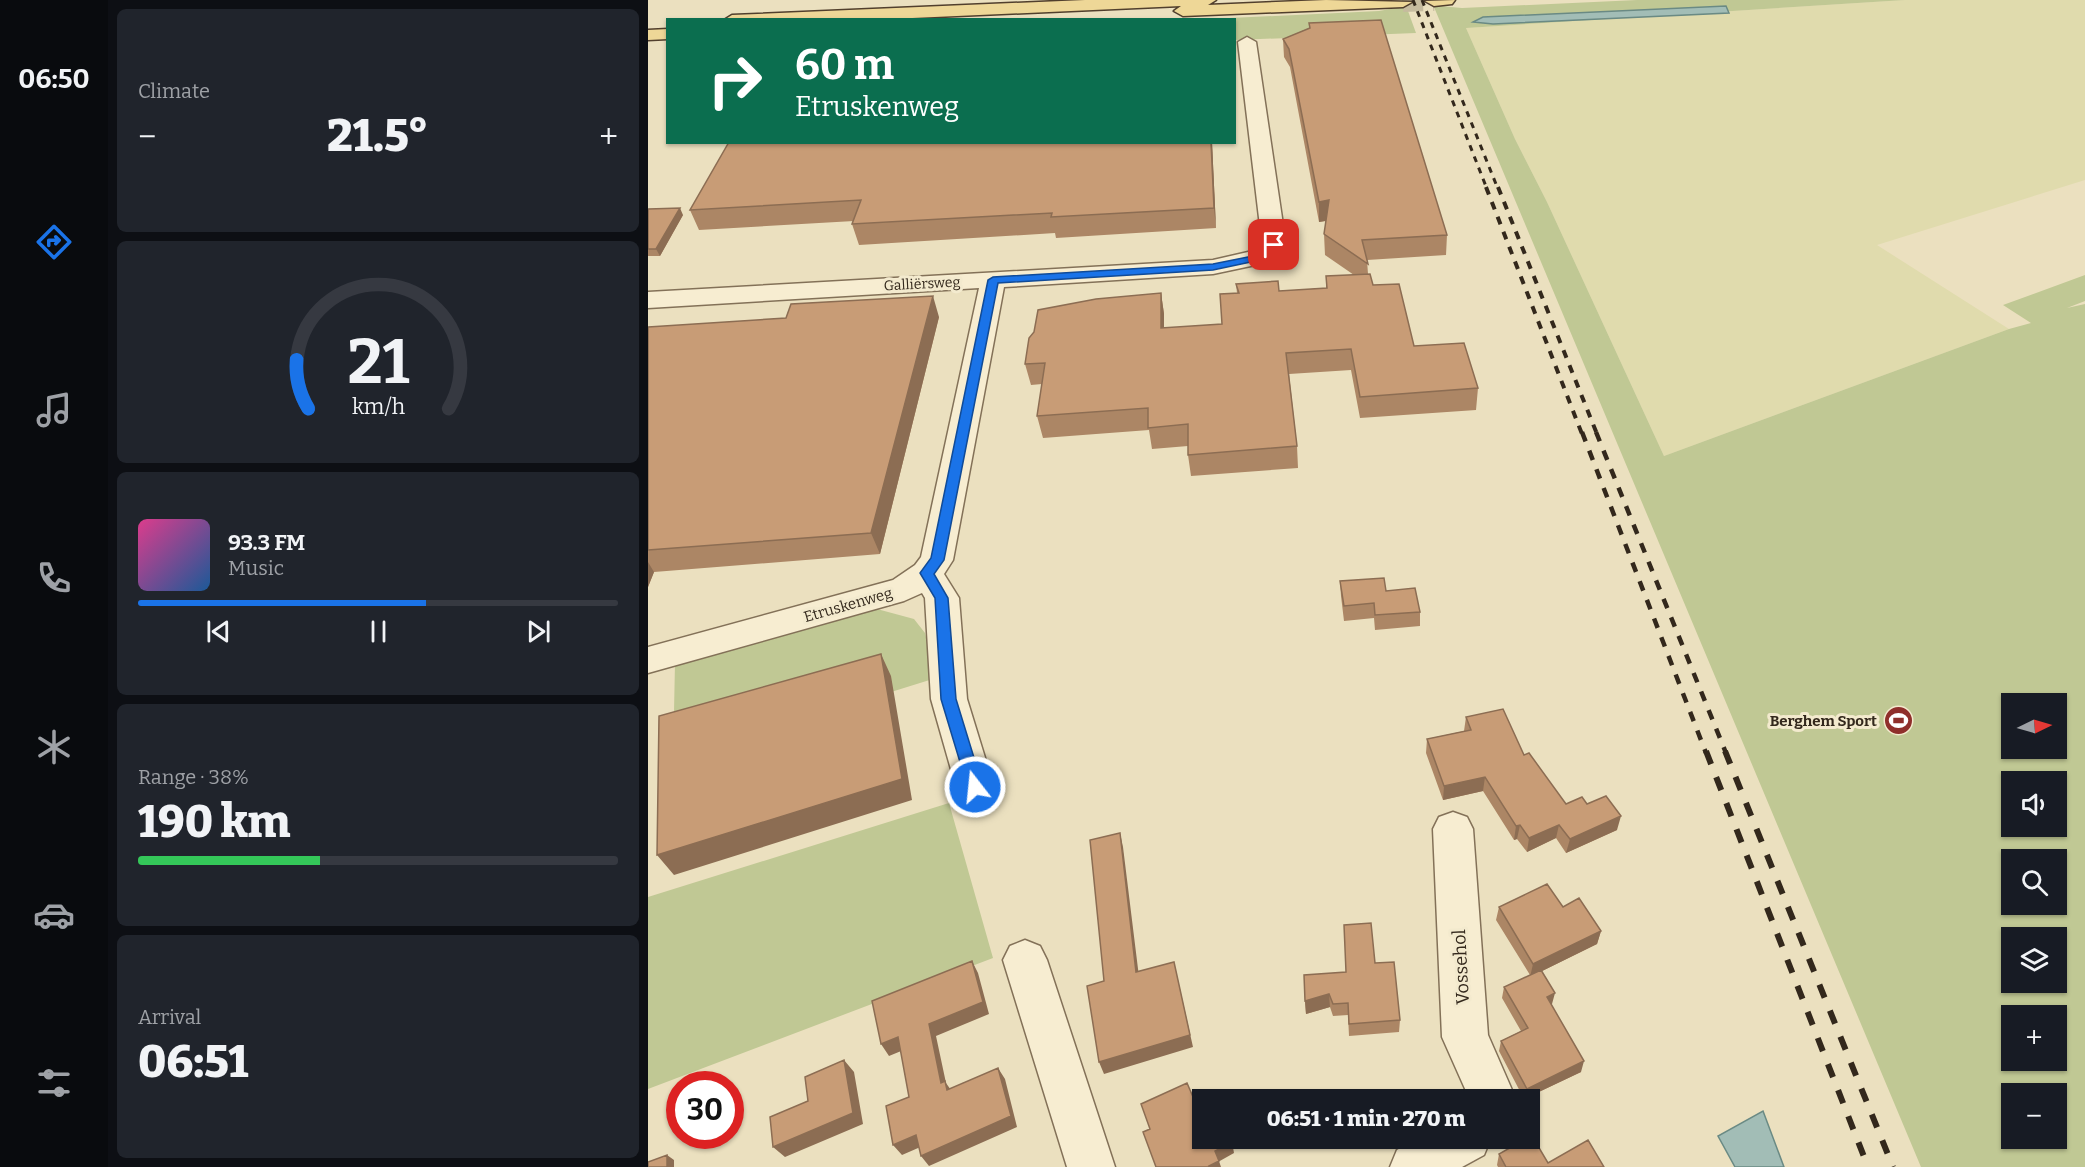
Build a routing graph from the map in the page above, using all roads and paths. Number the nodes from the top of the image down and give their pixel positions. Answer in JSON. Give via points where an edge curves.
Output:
{"nodes":[{"id":1,"x":1207,"y":0,"type":"edge"},
{"id":2,"x":1434,"y":0,"type":"edge"},
{"id":3,"x":1446,"y":0,"type":"edge"},
{"id":4,"x":1403,"y":2,"type":"dead end"},
{"id":5,"x":780,"y":18,"type":"edge"},
{"id":6,"x":1043,"y":18,"type":"edge"},
{"id":7,"x":666,"y":22,"type":"edge"},
{"id":8,"x":648,"y":23,"type":"edge"},
{"id":9,"x":666,"y":34,"type":"edge"},
{"id":10,"x":648,"y":35,"type":"edge"},
{"id":11,"x":1247,"y":42,"type":"dead end"},
{"id":12,"x":993,"y":280,"type":"junction"},
{"id":13,"x":648,"y":300,"type":"edge"},
{"id":14,"x":927,"y":573,"type":"junction"},
{"id":15,"x":648,"y":660,"type":"edge"},
{"id":16,"x":975,"y":787,"type":"dead end"},
{"id":17,"x":1452,"y":829,"type":"dead end"},
{"id":18,"x":1025,"y":960,"type":"dead end"},
{"id":19,"x":1489,"y":1089,"type":"edge"},
{"id":20,"x":1447,"y":1149,"type":"edge"},
{"id":21,"x":1091,"y":1167,"type":"edge"},
{"id":22,"x":1414,"y":1167,"type":"edge"}],
"edges":[{"from":1,"to":5,"type":"main road"},
{"from":2,"to":3,"type":"main road"},
{"from":4,"to":6,"type":"main road"},
{"from":7,"to":8,"type":"main road"},
{"from":9,"to":10,"type":"main road"},
{"from":11,"to":12,"type":"street","name":"Galliërsweg","via":[[1274,245],[1256,258],[1213,267]]},
{"from":12,"to":13,"type":"street","name":"Galliërsweg"},
{"from":12,"to":14,"type":"street","via":[[937,560]]},
{"from":14,"to":15,"type":"street","name":"Etruskenweg","via":[[904,589]]},
{"from":14,"to":16,"type":"street","via":[[942,598],[949,699]]},
{"from":17,"to":19,"type":"street","name":"Vossehol","via":[[1465,1037]]},
{"from":18,"to":21,"type":"street"},
{"from":20,"to":22,"type":"street"}]}
